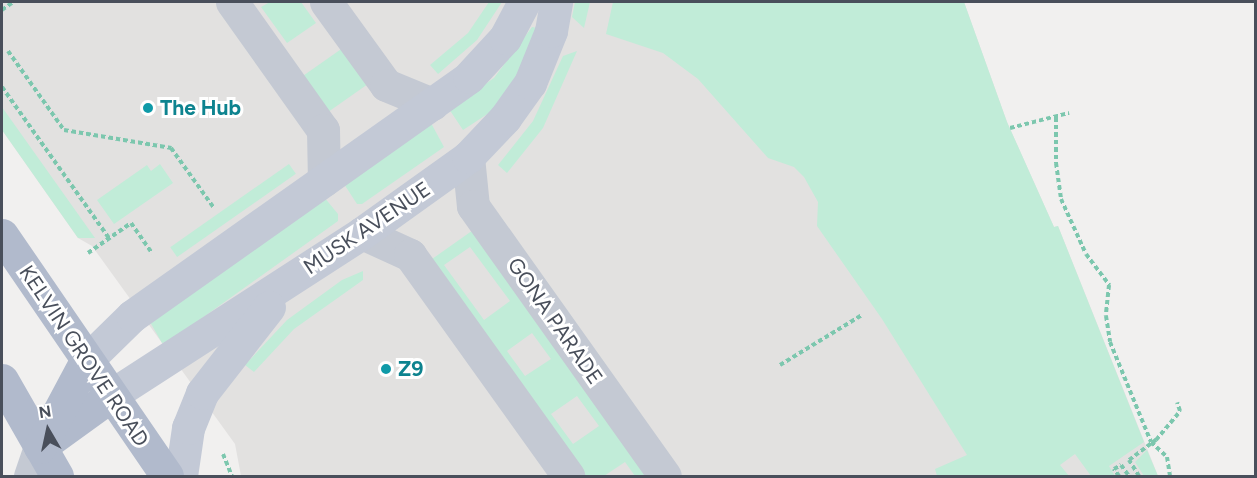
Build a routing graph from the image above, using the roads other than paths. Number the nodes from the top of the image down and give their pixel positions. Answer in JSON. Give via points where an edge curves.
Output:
{"nodes":[{"id":1,"x":232,"y":2,"type":"edge"},
{"id":2,"x":326,"y":2,"type":"edge"},
{"id":3,"x":524,"y":2,"type":"edge"},
{"id":4,"x":556,"y":2,"type":"edge"},
{"id":5,"x":432,"y":104,"type":"junction"},
{"id":6,"x":468,"y":157,"type":"junction"},
{"id":7,"x":324,"y":180,"type":"junction"},
{"id":8,"x":362,"y":232,"type":"junction"},
{"id":9,"x":2,"y":235,"type":"edge"},
{"id":10,"x":302,"y":273,"type":"junction"},
{"id":11,"x":86,"y":361,"type":"junction"},
{"id":12,"x":2,"y":380,"type":"edge"},
{"id":13,"x":110,"y":396,"type":"junction"},
{"id":14,"x":35,"y":462,"type":"edge"},
{"id":15,"x":57,"y":477,"type":"edge"},
{"id":16,"x":167,"y":477,"type":"edge"},
{"id":17,"x":181,"y":477,"type":"edge"},
{"id":18,"x":568,"y":477,"type":"edge"},
{"id":19,"x":665,"y":477,"type":"edge"}],
"edges":[{"from":1,"to":7,"type":"street","via":[[323,130]]},
{"from":2,"to":5,"type":"street","via":[[386,86]]},
{"from":3,"to":5,"type":"street","via":[[496,50],[469,77]]},
{"from":4,"to":6,"type":"street","name":"MUSK AVENUE","via":[[552,31],[530,82],[505,118]]},
{"from":5,"to":7,"type":"street"},
{"from":6,"to":8,"type":"street","name":"MUSK AVENUE"},
{"from":6,"to":19,"type":"street","name":"GONA PARADE","via":[[473,206]]},
{"from":7,"to":11,"type":"street","via":[[132,316]]},
{"from":8,"to":10,"type":"street","name":"MUSK AVENUE"},
{"from":8,"to":18,"type":"street","via":[[410,255]]},
{"from":9,"to":11,"type":"main road","name":"KELVIN GROVE ROAD"},
{"from":10,"to":13,"type":"street","name":"MUSK AVENUE"},
{"from":10,"to":17,"type":"street","via":[[239,342],[202,393],[188,428]]},
{"from":11,"to":13,"type":"main road","name":"KELVIN GROVE ROAD"},
{"from":11,"to":14,"type":"main road"},
{"from":12,"to":14,"type":"main road"},
{"from":13,"to":14,"type":"main road"},
{"from":13,"to":16,"type":"main road","name":"KELVIN GROVE ROAD"},
{"from":14,"to":15,"type":"main road"}]}
